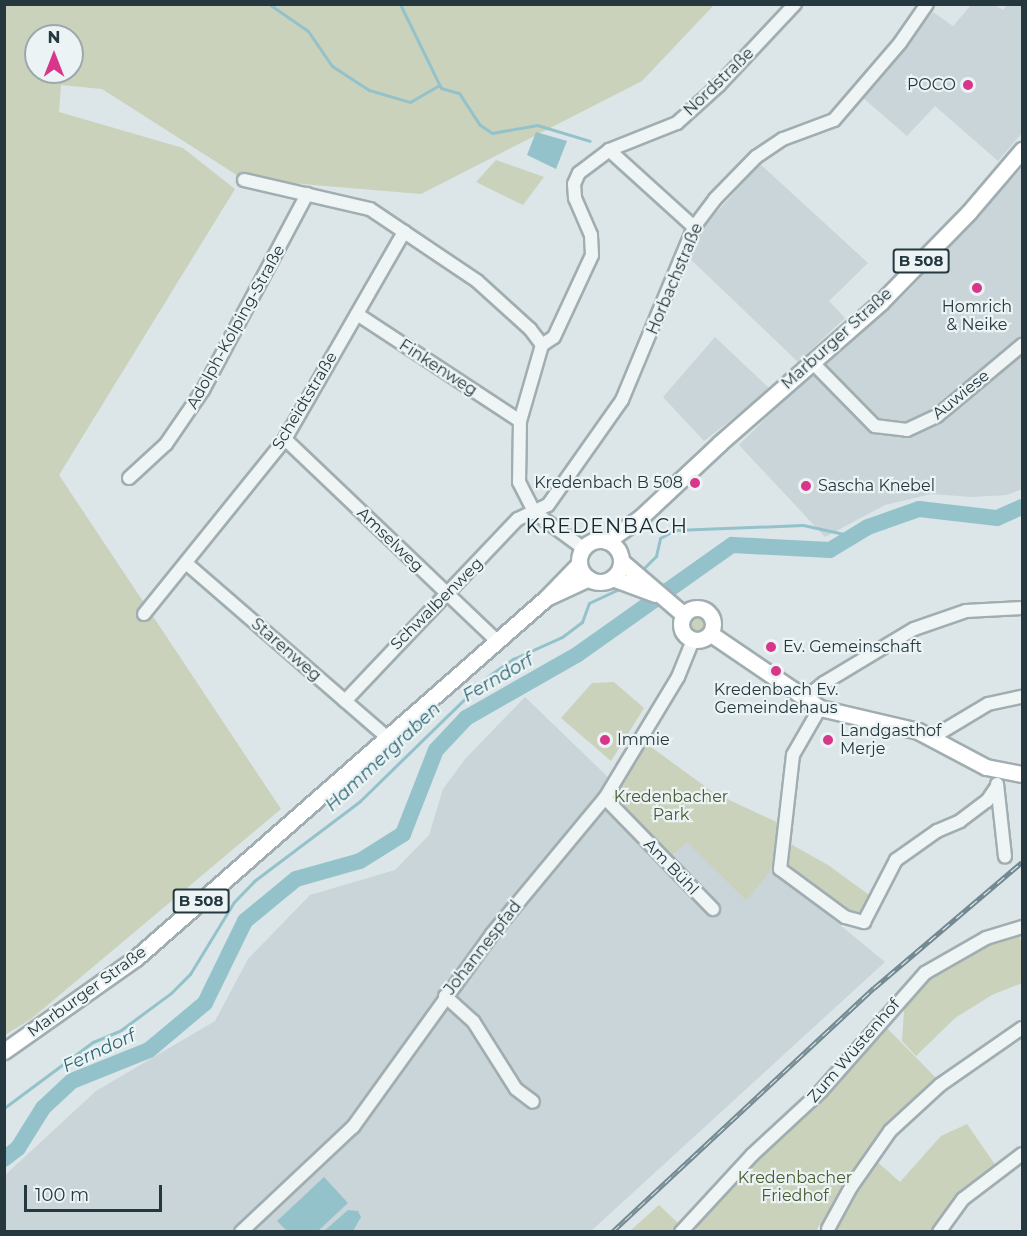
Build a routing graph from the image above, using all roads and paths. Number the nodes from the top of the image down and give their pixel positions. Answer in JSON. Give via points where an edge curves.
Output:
{"nodes":[{"id":1,"x":795,"y":4,"type":"edge"},
{"id":2,"x":927,"y":4,"type":"edge"},
{"id":3,"x":609,"y":150,"type":"junction"},
{"id":4,"x":1023,"y":150,"type":"edge"},
{"id":5,"x":244,"y":180,"type":"dead end"},
{"id":6,"x":308,"y":194,"type":"junction"},
{"id":7,"x":694,"y":226,"type":"junction"},
{"id":8,"x":404,"y":232,"type":"junction"},
{"id":9,"x":357,"y":315,"type":"junction"},
{"id":10,"x":542,"y":345,"type":"junction"},
{"id":11,"x":1023,"y":345,"type":"edge"},
{"id":12,"x":812,"y":362,"type":"junction"},
{"id":13,"x":520,"y":421,"type":"junction"},
{"id":14,"x":285,"y":439,"type":"junction"},
{"id":15,"x":129,"y":478,"type":"dead end"},
{"id":16,"x":534,"y":512,"type":"junction"},
{"id":17,"x":641,"y":517,"type":"junction"},
{"id":18,"x":607,"y":540,"type":"junction"},
{"id":19,"x":583,"y":548,"type":"junction"},
{"id":20,"x":620,"y":556,"type":"junction"},
{"id":21,"x":186,"y":564,"type":"junction"},
{"id":22,"x":579,"y":564,"type":"junction"},
{"id":23,"x":589,"y":578,"type":"junction"},
{"id":24,"x":612,"y":578,"type":"junction"},
{"id":25,"x":445,"y":592,"type":"junction"},
{"id":26,"x":655,"y":594,"type":"junction"},
{"id":27,"x":546,"y":598,"type":"junction"},
{"id":28,"x":1023,"y":608,"type":"edge"},
{"id":29,"x":144,"y":614,"type":"dead end"},
{"id":30,"x":684,"y":615,"type":"junction"},
{"id":31,"x":711,"y":634,"type":"junction"},
{"id":32,"x":496,"y":640,"type":"junction"},
{"id":33,"x":693,"y":640,"type":"junction"},
{"id":34,"x":1023,"y":697,"type":"edge"},
{"id":35,"x":804,"y":699,"type":"junction"},
{"id":36,"x":345,"y":701,"type":"junction"},
{"id":37,"x":820,"y":708,"type":"junction"},
{"id":38,"x":387,"y":737,"type":"junction"},
{"id":39,"x":933,"y":737,"type":"junction"},
{"id":40,"x":1023,"y":774,"type":"edge"},
{"id":41,"x":998,"y":778,"type":"junction"},
{"id":42,"x":604,"y":798,"type":"junction"},
{"id":43,"x":1005,"y":857,"type":"dead end"},
{"id":44,"x":712,"y":909,"type":"dead end"},
{"id":45,"x":1023,"y":927,"type":"edge"},
{"id":46,"x":1023,"y":941,"type":"edge"},
{"id":47,"x":445,"y":996,"type":"junction"},
{"id":48,"x":1023,"y":1028,"type":"edge"},
{"id":49,"x":4,"y":1051,"type":"edge"},
{"id":50,"x":532,"y":1102,"type":"dead end"},
{"id":51,"x":1023,"y":1154,"type":"edge"},
{"id":52,"x":828,"y":1229,"type":"dead end"},
{"id":53,"x":686,"y":1230,"type":"edge"},
{"id":54,"x":241,"y":1232,"type":"edge"},
{"id":55,"x":939,"y":1232,"type":"edge"}],
"edges":[{"from":1,"to":3,"type":"street","name":"Nordstraße","via":[[719,85],[677,123]]},
{"from":2,"to":7,"type":"street","name":"Horbachstraße","via":[[900,43],[834,120],[783,139],[756,157]]},
{"from":3,"to":7,"type":"street"},
{"from":3,"to":10,"type":"street","name":"Nordstraße","via":[[587,164],[574,184],[579,211],[591,235],[592,255],[554,337]]},
{"from":4,"to":12,"type":"main road","name":"Marburger Straße","number":"B 508","via":[[896,286]]},
{"from":5,"to":6,"type":"street"},
{"from":6,"to":8,"type":"street","via":[[370,209]]},
{"from":6,"to":15,"type":"street","name":"Adolph-Kolping-Straße","via":[[203,390],[166,444]]},
{"from":7,"to":16,"type":"street","name":"Horbachstraße","via":[[622,400],[548,505]]},
{"from":8,"to":9,"type":"street","name":"Scheidtstraße"},
{"from":8,"to":10,"type":"street","via":[[477,281],[530,328]]},
{"from":9,"to":13,"type":"street","name":"Finkenweg"},
{"from":9,"to":14,"type":"street","name":"Scheidtstraße"},
{"from":10,"to":13,"type":"street"},
{"from":11,"to":12,"type":"street","name":"Auwiese","via":[[938,416],[907,430],[876,426]]},
{"from":12,"to":17,"type":"main road","name":"Marburger Straße","number":"B 508"},
{"from":13,"to":16,"type":"street","via":[[519,482]]},
{"from":14,"to":21,"type":"street","name":"Scheidtstraße"},
{"from":14,"to":25,"type":"street","name":"Amselweg"},
{"from":16,"to":19,"type":"street"},
{"from":16,"to":25,"type":"street","name":"Schwalbenweg","via":[[518,519],[456,587]]},
{"from":17,"to":18,"type":"main road","name":"Marburger Straße","number":"B 508"},
{"from":17,"to":20,"type":"main road","name":"Marburger Straße","number":"B 508"},
{"from":18,"to":19,"type":"main road","number":"B 508","via":[[593,541]]},
{"from":18,"to":20,"type":"main road"},
{"from":19,"to":22,"type":"main road"},
{"from":20,"to":24,"type":"main road","number":"B 508"},
{"from":20,"to":26,"type":"main road"},
{"from":21,"to":29,"type":"street","name":"Scheidtstraße"},
{"from":21,"to":36,"type":"street","name":"Starenweg"},
{"from":22,"to":23,"type":"main road"},
{"from":22,"to":27,"type":"main road","name":"Marburger Straße","number":"B 508"},
{"from":23,"to":24,"type":"main road","number":"B 508","via":[[599,582]]},
{"from":23,"to":27,"type":"main road","name":"Marburger Straße","number":"B 508"},
{"from":24,"to":26,"type":"main road"},
{"from":25,"to":32,"type":"street","name":"Amselweg"},
{"from":25,"to":36,"type":"street","name":"Schwalbenweg"},
{"from":26,"to":30,"type":"main road"},
{"from":27,"to":32,"type":"main road","name":"Marburger Straße","number":"B 508"},
{"from":28,"to":35,"type":"street","via":[[966,610],[914,629]]},
{"from":30,"to":31,"type":"main road","via":[[694,608],[706,610],[714,622]]},
{"from":30,"to":33,"type":"main road","via":[[682,630]]},
{"from":31,"to":33,"type":"main road"},
{"from":31,"to":35,"type":"main road"},
{"from":32,"to":38,"type":"main road","name":"Marburger Straße","number":"B 508"},
{"from":33,"to":42,"type":"street","name":"Johannespfad","via":[[678,677]]},
{"from":34,"to":39,"type":"street","via":[[988,704]]},
{"from":35,"to":37,"type":"main road"},
{"from":36,"to":38,"type":"street","name":"Starenweg"},
{"from":37,"to":39,"type":"main road"},
{"from":37,"to":41,"type":"street","via":[[793,755],[780,869],[844,917],[864,922],[896,860],[987,801]]},
{"from":38,"to":49,"type":"main road","name":"Marburger Straße","number":"B 508","via":[[136,958]]},
{"from":39,"to":41,"type":"main road"},
{"from":40,"to":41,"type":"main road"},
{"from":41,"to":43,"type":"street"},
{"from":42,"to":44,"type":"street","name":"Am Bühl"},
{"from":42,"to":47,"type":"street","name":"Johannespfad"},
{"from":45,"to":46,"type":"street","name":"Zum Wüstenhof"},
{"from":45,"to":53,"type":"street","name":"Zum Wüstenhof","via":[[986,938],[925,973],[821,1091],[706,1205]]},
{"from":47,"to":50,"type":"street","via":[[473,1021],[516,1089]]},
{"from":47,"to":54,"type":"street","name":"Johannespfad","via":[[353,1128]]},
{"from":48,"to":52,"type":"street","via":[[940,1085],[891,1131],[851,1187]]},
{"from":51,"to":55,"type":"street","via":[[963,1199]]}]}
